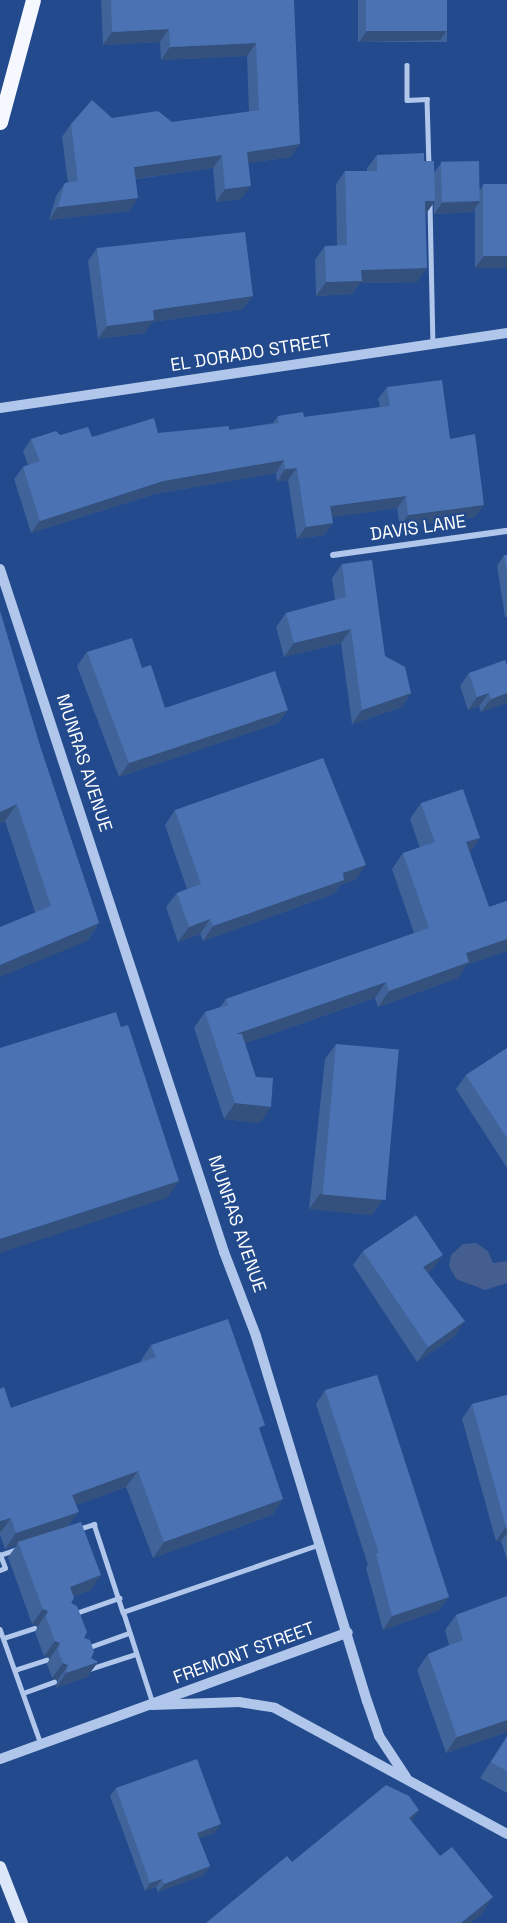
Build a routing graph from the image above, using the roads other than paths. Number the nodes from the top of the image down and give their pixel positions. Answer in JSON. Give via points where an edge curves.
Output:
{"nodes":[{"id":1,"x":33,"y":0,"type":"edge"},
{"id":2,"x":406,"y":64,"type":"dead end"},
{"id":3,"x":0,"y":122,"type":"edge"},
{"id":4,"x":429,"y":168,"type":"edge"},
{"id":5,"x":429,"y":191,"type":"edge"},
{"id":6,"x":507,"y":333,"type":"edge"},
{"id":7,"x":433,"y":342,"type":"junction"},
{"id":8,"x":0,"y":408,"type":"edge"},
{"id":9,"x":507,"y":531,"type":"edge"},
{"id":10,"x":333,"y":555,"type":"dead end"},
{"id":11,"x":0,"y":570,"type":"edge"},
{"id":12,"x":73,"y":1531,"type":"edge"},
{"id":13,"x":321,"y":1544,"type":"junction"},
{"id":14,"x":21,"y":1548,"type":"edge"},
{"id":15,"x":0,"y":1570,"type":"edge"},
{"id":16,"x":119,"y":1598,"type":"junction"},
{"id":17,"x":123,"y":1612,"type":"junction"},
{"id":18,"x":65,"y":1617,"type":"edge"},
{"id":19,"x":34,"y":1628,"type":"dead end"},
{"id":20,"x":0,"y":1629,"type":"edge"},
{"id":21,"x":348,"y":1632,"type":"junction"},
{"id":22,"x":129,"y":1633,"type":"junction"},
{"id":23,"x":4,"y":1638,"type":"junction"},
{"id":24,"x":78,"y":1651,"type":"edge"},
{"id":25,"x":136,"y":1654,"type":"junction"},
{"id":26,"x":46,"y":1660,"type":"dead end"},
{"id":27,"x":15,"y":1670,"type":"junction"},
{"id":28,"x":85,"y":1671,"type":"edge"},
{"id":29,"x":54,"y":1682,"type":"dead end"},
{"id":30,"x":23,"y":1693,"type":"junction"},
{"id":31,"x":152,"y":1705,"type":"junction"},
{"id":32,"x":41,"y":1744,"type":"junction"},
{"id":33,"x":0,"y":1759,"type":"edge"},
{"id":34,"x":406,"y":1777,"type":"junction"},
{"id":35,"x":507,"y":1834,"type":"edge"},
{"id":36,"x":0,"y":1867,"type":"edge"},
{"id":37,"x":22,"y":1923,"type":"edge"}],
"edges":[{"from":1,"to":3,"type":"main road"},
{"from":2,"to":4,"type":"lane","via":[[407,100],[427,99]]},
{"from":5,"to":7,"type":"lane"},
{"from":6,"to":7,"type":"street","name":"EL DORADO STREET"},
{"from":7,"to":8,"type":"street","name":"EL DORADO STREET"},
{"from":9,"to":10,"type":"street","name":"DAVIS LANE"},
{"from":11,"to":13,"type":"street","name":"MUNRAS AVENUE","via":[[224,1252],[256,1336]]},
{"from":12,"to":16,"type":"lane","via":[[94,1524]]},
{"from":13,"to":17,"type":"lane"},
{"from":13,"to":21,"type":"street","name":"MUNRAS AVENUE"},
{"from":14,"to":15,"type":"lane","via":[[0,1555],[5,1568]]},
{"from":16,"to":17,"type":"lane"},
{"from":16,"to":18,"type":"lane"},
{"from":17,"to":22,"type":"lane"},
{"from":19,"to":23,"type":"lane"},
{"from":20,"to":23,"type":"lane"},
{"from":21,"to":31,"type":"street","name":"FREMONT STREET"},
{"from":21,"to":34,"type":"street","name":"MUNRAS AVENUE","via":[[380,1736]]},
{"from":22,"to":24,"type":"lane"},
{"from":22,"to":25,"type":"lane"},
{"from":23,"to":27,"type":"lane"},
{"from":25,"to":28,"type":"lane"},
{"from":25,"to":31,"type":"lane"},
{"from":26,"to":27,"type":"lane"},
{"from":27,"to":30,"type":"lane"},
{"from":29,"to":30,"type":"lane"},
{"from":30,"to":32,"type":"lane"},
{"from":31,"to":32,"type":"street","name":"FREMONT STREET"},
{"from":31,"to":34,"type":"street","name":"FREMONT STREET","via":[[239,1702],[275,1708]]},
{"from":32,"to":33,"type":"street","name":"FREMONT STREET"},
{"from":34,"to":35,"type":"street","name":"MUNRAS AVENUE"},
{"from":36,"to":37,"type":"main road"}]}
